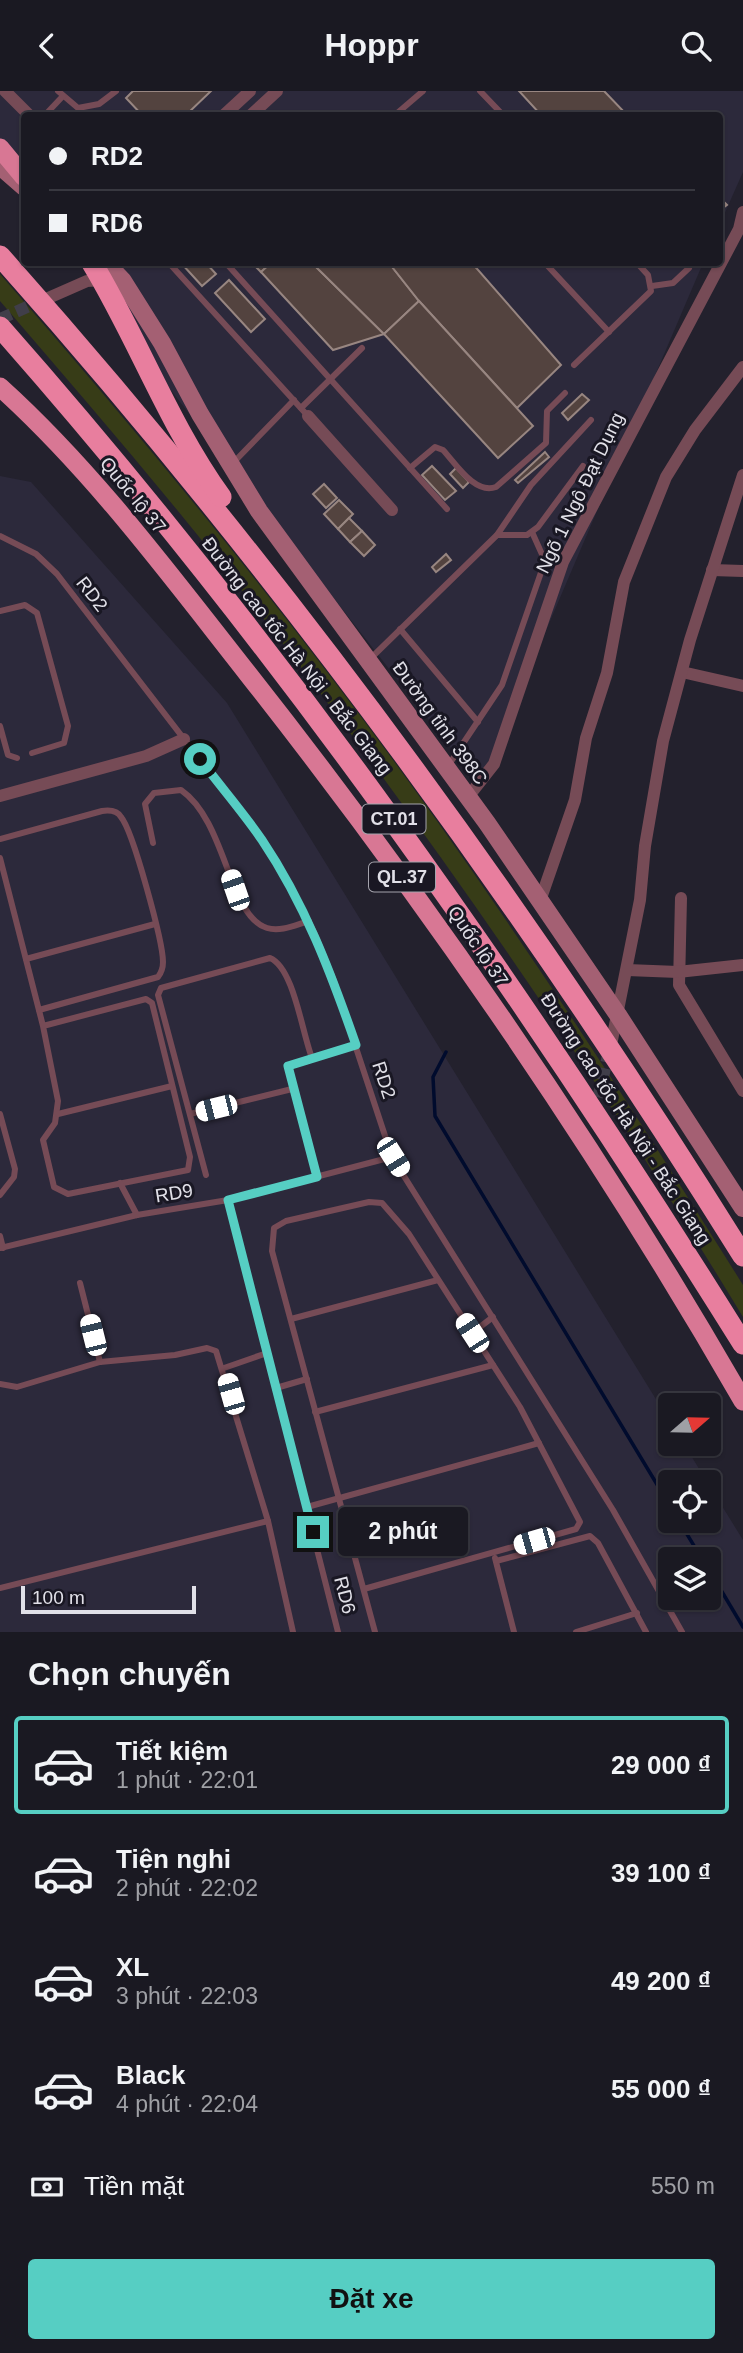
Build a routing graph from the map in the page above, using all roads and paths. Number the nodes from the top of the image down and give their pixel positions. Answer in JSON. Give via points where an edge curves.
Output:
{"nodes":[{"id":1,"x":5,"y":91,"type":"edge"},
{"id":2,"x":116,"y":91,"type":"edge"},
{"id":3,"x":250,"y":91,"type":"edge"},
{"id":4,"x":277,"y":91,"type":"edge"},
{"id":5,"x":423,"y":91,"type":"edge"},
{"id":6,"x":480,"y":91,"type":"edge"},
{"id":7,"x":61,"y":94,"type":"edge"},
{"id":8,"x":402,"y":109,"type":"junction"},
{"id":9,"x":26,"y":112,"type":"edge"},
{"id":10,"x":47,"y":112,"type":"edge"},
{"id":11,"x":227,"y":112,"type":"edge"},
{"id":12,"x":254,"y":112,"type":"edge"},
{"id":13,"x":398,"y":112,"type":"edge"},
{"id":14,"x":406,"y":112,"type":"edge"},
{"id":15,"x":500,"y":112,"type":"edge"},
{"id":16,"x":0,"y":148,"type":"edge"},
{"id":17,"x":0,"y":166,"type":"edge"},
{"id":18,"x":21,"y":173,"type":"edge"},
{"id":19,"x":21,"y":184,"type":"edge"},
{"id":20,"x":743,"y":212,"type":"edge"},
{"id":21,"x":0,"y":256,"type":"edge"},
{"id":22,"x":723,"y":259,"type":"edge"},
{"id":23,"x":172,"y":266,"type":"edge"},
{"id":24,"x":229,"y":266,"type":"edge"},
{"id":25,"x":548,"y":266,"type":"edge"},
{"id":26,"x":640,"y":266,"type":"edge"},
{"id":27,"x":719,"y":266,"type":"edge"},
{"id":28,"x":101,"y":268,"type":"edge"},
{"id":29,"x":689,"y":268,"type":"dead end"},
{"id":30,"x":652,"y":286,"type":"junction"},
{"id":31,"x":46,"y":299,"type":"tunnel mouth"},
{"id":32,"x":0,"y":327,"type":"edge"},
{"id":33,"x":609,"y":332,"type":"junction"},
{"id":34,"x":362,"y":348,"type":"dead end"},
{"id":35,"x":574,"y":365,"type":"dead end"},
{"id":36,"x":743,"y":367,"type":"edge"},
{"id":37,"x":330,"y":378,"type":"junction"},
{"id":38,"x":2,"y":389,"type":"edge"},
{"id":39,"x":565,"y":393,"type":"dead end"},
{"id":40,"x":294,"y":400,"type":"junction"},
{"id":41,"x":304,"y":412,"type":"junction"},
{"id":42,"x":592,"y":420,"type":"dead end"},
{"id":43,"x":231,"y":465,"type":"junction"},
{"id":44,"x":583,"y":466,"type":"dead end"},
{"id":45,"x":411,"y":468,"type":"junction"},
{"id":46,"x":743,"y":475,"type":"edge"},
{"id":47,"x":447,"y":509,"type":"dead end"},
{"id":48,"x":392,"y":510,"type":"dead end"},
{"id":49,"x":532,"y":532,"type":"junction"},
{"id":50,"x":497,"y":535,"type":"junction"},
{"id":51,"x":0,"y":536,"type":"edge"},
{"id":52,"x":712,"y":570,"type":"junction"},
{"id":53,"x":743,"y":571,"type":"edge"},
{"id":54,"x":0,"y":611,"type":"edge"},
{"id":55,"x":400,"y":629,"type":"junction"},
{"id":56,"x":369,"y":661,"type":"junction"},
{"id":57,"x":682,"y":672,"type":"junction"},
{"id":58,"x":352,"y":682,"type":"junction"},
{"id":59,"x":743,"y":686,"type":"edge"},
{"id":60,"x":478,"y":722,"type":"junction"},
{"id":61,"x":0,"y":726,"type":"edge"},
{"id":62,"x":184,"y":739,"type":"junction"},
{"id":63,"x":32,"y":753,"type":"dead end"},
{"id":64,"x":17,"y":758,"type":"dead end"},
{"id":65,"x":447,"y":768,"type":"junction"},
{"id":66,"x":0,"y":796,"type":"edge"},
{"id":67,"x":468,"y":797,"type":"junction"},
{"id":68,"x":0,"y":839,"type":"edge"},
{"id":69,"x":153,"y":843,"type":"dead end"},
{"id":70,"x":0,"y":858,"type":"edge"},
{"id":71,"x":681,"y":898,"type":"dead end"},
{"id":72,"x":540,"y":901,"type":"junction"},
{"id":73,"x":309,"y":921,"type":"junction"},
{"id":74,"x":155,"y":924,"type":"junction"},
{"id":75,"x":26,"y":959,"type":"junction"},
{"id":76,"x":743,"y":965,"type":"edge"},
{"id":77,"x":627,"y":970,"type":"junction"},
{"id":78,"x":678,"y":972,"type":"junction"},
{"id":79,"x":39,"y":1010,"type":"junction"},
{"id":80,"x":618,"y":1015,"type":"junction"},
{"id":81,"x":43,"y":1026,"type":"junction"},
{"id":82,"x":612,"y":1040,"type":"tunnel mouth"},
{"id":83,"x":356,"y":1045,"type":"junction"},
{"id":84,"x":312,"y":1058,"type":"junction"},
{"id":85,"x":172,"y":1086,"type":"junction"},
{"id":86,"x":292,"y":1089,"type":"junction"},
{"id":87,"x":743,"y":1091,"type":"edge"},
{"id":88,"x":0,"y":1114,"type":"edge"},
{"id":89,"x":58,"y":1114,"type":"junction"},
{"id":90,"x":190,"y":1114,"type":"junction"},
{"id":91,"x":592,"y":1124,"type":"tunnel mouth"},
{"id":92,"x":586,"y":1145,"type":"junction"},
{"id":93,"x":393,"y":1157,"type":"junction"},
{"id":94,"x":206,"y":1175,"type":"dead end"},
{"id":95,"x":317,"y":1177,"type":"junction"},
{"id":96,"x":120,"y":1183,"type":"junction"},
{"id":97,"x":0,"y":1195,"type":"edge"},
{"id":98,"x":228,"y":1200,"type":"junction"},
{"id":99,"x":743,"y":1208,"type":"edge"},
{"id":100,"x":137,"y":1215,"type":"junction"},
{"id":101,"x":0,"y":1236,"type":"edge"},
{"id":102,"x":1,"y":1248,"type":"edge"},
{"id":103,"x":743,"y":1256,"type":"edge"},
{"id":104,"x":438,"y":1280,"type":"junction"},
{"id":105,"x":80,"y":1283,"type":"dead end"},
{"id":106,"x":493,"y":1317,"type":"junction"},
{"id":107,"x":291,"y":1319,"type":"junction"},
{"id":108,"x":472,"y":1333,"type":"junction"},
{"id":109,"x":743,"y":1344,"type":"edge"},
{"id":110,"x":267,"y":1353,"type":"junction"},
{"id":111,"x":100,"y":1362,"type":"junction"},
{"id":112,"x":493,"y":1365,"type":"junction"},
{"id":113,"x":223,"y":1368,"type":"junction"},
{"id":114,"x":306,"y":1379,"type":"junction"},
{"id":115,"x":0,"y":1384,"type":"edge"},
{"id":116,"x":276,"y":1388,"type":"junction"},
{"id":117,"x":743,"y":1401,"type":"edge"},
{"id":118,"x":315,"y":1412,"type":"junction"},
{"id":119,"x":539,"y":1443,"type":"junction"},
{"id":120,"x":337,"y":1499,"type":"junction"},
{"id":121,"x":307,"y":1507,"type":"junction"},
{"id":122,"x":268,"y":1521,"type":"junction"},
{"id":123,"x":493,"y":1552,"type":"junction"},
{"id":124,"x":496,"y":1561,"type":"junction"},
{"id":125,"x":0,"y":1588,"type":"edge"},
{"id":126,"x":364,"y":1588,"type":"junction"},
{"id":127,"x":637,"y":1613,"type":"junction"},
{"id":128,"x":293,"y":1632,"type":"edge"},
{"id":129,"x":338,"y":1632,"type":"edge"},
{"id":130,"x":375,"y":1632,"type":"edge"},
{"id":131,"x":514,"y":1632,"type":"edge"},
{"id":132,"x":576,"y":1632,"type":"edge"},
{"id":133,"x":646,"y":1632,"type":"edge"},
{"id":134,"x":682,"y":1632,"type":"edge"}],
"edges":[{"from":1,"to":9,"type":"street"},
{"from":2,"to":7,"type":"lane","via":[[87,107],[72,106]]},
{"from":3,"to":11,"type":"street"},
{"from":4,"to":12,"type":"street"},
{"from":5,"to":8,"type":"lane"},
{"from":6,"to":15,"type":"lane"},
{"from":7,"to":10,"type":"lane"},
{"from":8,"to":13,"type":"lane"},
{"from":8,"to":14,"type":"lane"},
{"from":16,"to":18,"type":"highway"},
{"from":17,"to":19,"type":"main road"},
{"from":20,"to":22,"type":"street","name":"Ngõ 1 Ngô Đạt Dụng"},
{"from":21,"to":58,"type":"highway","name":"Đường cao tốc Hà Nội - Bắc Giang","number":"CT.01","via":[[110,379]]},
{"from":23,"to":40,"type":"lane"},
{"from":24,"to":37,"type":"lane"},
{"from":25,"to":33,"type":"lane"},
{"from":26,"to":30,"type":"lane"},
{"from":27,"to":67,"type":"street","name":"Ngõ 1 Ngô Đạt Dụng","via":[[563,562],[494,764]]},
{"from":28,"to":31,"type":"street","via":[[88,281]]},
{"from":28,"to":43,"type":"main road","name":"Đường tỉnh 398C","via":[[123,281]]},
{"from":28,"to":58,"type":"highway","via":[[195,461]]},
{"from":29,"to":30,"type":"lane","via":[[673,283]]},
{"from":30,"to":33,"type":"lane"},
{"from":32,"to":109,"type":"highway","name":"Đường cao tốc Hà Nội - Bắc Giang","number":"CT.01","via":[[71,408],[306,700],[388,811],[529,1011]]},
{"from":33,"to":35,"type":"lane"},
{"from":34,"to":37,"type":"lane"},
{"from":36,"to":72,"type":"street","via":[[666,477],[624,582],[575,800]]},
{"from":37,"to":41,"type":"lane"},
{"from":37,"to":45,"type":"lane"},
{"from":38,"to":92,"type":"highway","name":"Quốc lộ 37","number":"QL.37","via":[[74,458],[316,760],[438,927]]},
{"from":39,"to":45,"type":"lane","via":[[547,411],[546,443],[496,487],[478,487],[435,447]]},
{"from":40,"to":41,"type":"lane"},
{"from":40,"to":43,"type":"lane"},
{"from":41,"to":48,"type":"street"},
{"from":42,"to":50,"type":"lane","via":[[531,485]]},
{"from":43,"to":56,"type":"main road","name":"Đường tỉnh 398C","via":[[259,511]]},
{"from":44,"to":49,"type":"lane"},
{"from":45,"to":47,"type":"lane"},
{"from":46,"to":52,"type":"street"},
{"from":49,"to":50,"type":"lane","via":[[517,537]]},
{"from":49,"to":60,"type":"lane","via":[[544,561],[502,685]]},
{"from":50,"to":55,"type":"lane"},
{"from":51,"to":62,"type":"lane","name":"RD2","via":[[36,554],[57,574]]},
{"from":52,"to":53,"type":"street"},
{"from":52,"to":57,"type":"street"},
{"from":54,"to":63,"type":"lane","via":[[25,605],[37,613],[68,726],[64,743]]},
{"from":55,"to":56,"type":"lane"},
{"from":55,"to":60,"type":"lane"},
{"from":56,"to":65,"type":"main road","name":"Đường tỉnh 398C"},
{"from":57,"to":59,"type":"street"},
{"from":57,"to":77,"type":"street","via":[[653,788]]},
{"from":58,"to":103,"type":"highway","name":"Đường cao tốc Hà Nội - Bắc Giang","number":"CT.01","via":[[552,963]]},
{"from":60,"to":65,"type":"lane"},
{"from":61,"to":64,"type":"lane","via":[[8,755]]},
{"from":62,"to":66,"type":"street","via":[[146,756]]},
{"from":62,"to":73,"type":"lane","name":"RD2","via":[[261,839]]},
{"from":65,"to":67,"type":"main road","name":"Đường tỉnh 398C"},
{"from":67,"to":72,"type":"main road","name":"Đường tỉnh 398C"},
{"from":68,"to":74,"type":"lane","via":[[102,811],[116,812],[138,860]]},
{"from":69,"to":73,"type":"lane","via":[[145,804],[154,793],[181,790],[206,814],[248,916],[269,929]]},
{"from":70,"to":75,"type":"lane"},
{"from":71,"to":78,"type":"street"},
{"from":72,"to":80,"type":"main road","name":"Đường tỉnh 398C"},
{"from":73,"to":83,"type":"lane","name":"RD2"},
{"from":74,"to":75,"type":"lane"},
{"from":74,"to":79,"type":"lane","via":[[163,963],[158,977]]},
{"from":75,"to":79,"type":"lane"},
{"from":76,"to":78,"type":"street"},
{"from":77,"to":78,"type":"street"},
{"from":77,"to":80,"type":"street"},
{"from":78,"to":87,"type":"street","via":[[684,996]]},
{"from":79,"to":81,"type":"lane"},
{"from":80,"to":82,"type":"street"},
{"from":80,"to":99,"type":"main road","name":"Đường tỉnh 398C"},
{"from":81,"to":85,"type":"lane","via":[[146,999],[156,1015]]},
{"from":81,"to":89,"type":"lane"},
{"from":83,"to":84,"type":"lane"},
{"from":83,"to":93,"type":"lane","name":"RD2"},
{"from":84,"to":86,"type":"lane","via":[[288,1066]]},
{"from":84,"to":90,"type":"lane","via":[[281,963],[270,958],[163,987],[158,994]]},
{"from":85,"to":89,"type":"lane"},
{"from":85,"to":96,"type":"lane","via":[[191,1165],[180,1173]]},
{"from":86,"to":90,"type":"lane"},
{"from":86,"to":95,"type":"lane"},
{"from":88,"to":97,"type":"lane","via":[[15,1169]]},
{"from":89,"to":96,"type":"lane","via":[[43,1140],[54,1187],[68,1195]]},
{"from":90,"to":94,"type":"lane"},
{"from":91,"to":92,"type":"street"},
{"from":92,"to":117,"type":"highway","name":"Quốc lộ 37","number":"QL.37"},
{"from":93,"to":95,"type":"lane","name":"RD9"},
{"from":93,"to":106,"type":"lane","name":"RD2"},
{"from":95,"to":98,"type":"lane","name":"RD9"},
{"from":96,"to":100,"type":"lane"},
{"from":98,"to":100,"type":"lane","name":"RD9"},
{"from":98,"to":110,"type":"lane","name":"RD6"},
{"from":100,"to":102,"type":"lane","name":"RD9"},
{"from":101,"to":102,"type":"lane"},
{"from":104,"to":107,"type":"lane"},
{"from":104,"to":107,"type":"lane","via":[[409,1234],[382,1203],[286,1221],[274,1228],[272,1251]]},
{"from":104,"to":108,"type":"lane"},
{"from":105,"to":111,"type":"lane"},
{"from":106,"to":108,"type":"lane"},
{"from":106,"to":134,"type":"lane","name":"RD2","via":[[613,1510]]},
{"from":107,"to":114,"type":"lane"},
{"from":108,"to":112,"type":"lane"},
{"from":110,"to":113,"type":"lane"},
{"from":110,"to":116,"type":"lane","name":"RD6"},
{"from":111,"to":113,"type":"lane","via":[[208,1348],[216,1351]]},
{"from":111,"to":115,"type":"lane","via":[[17,1387]]},
{"from":112,"to":118,"type":"lane"},
{"from":112,"to":119,"type":"lane"},
{"from":113,"to":122,"type":"lane"},
{"from":114,"to":116,"type":"lane"},
{"from":114,"to":118,"type":"lane"},
{"from":116,"to":121,"type":"lane","name":"RD6"},
{"from":118,"to":120,"type":"lane"},
{"from":119,"to":120,"type":"lane"},
{"from":119,"to":123,"type":"lane","via":[[577,1512],[580,1526]]},
{"from":120,"to":121,"type":"lane"},
{"from":120,"to":126,"type":"lane"},
{"from":121,"to":129,"type":"lane","name":"RD6"},
{"from":122,"to":125,"type":"lane"},
{"from":122,"to":128,"type":"lane"},
{"from":123,"to":124,"type":"lane"},
{"from":123,"to":126,"type":"lane"},
{"from":124,"to":127,"type":"lane","via":[[590,1536]]},
{"from":124,"to":131,"type":"lane"},
{"from":126,"to":130,"type":"lane"},
{"from":127,"to":132,"type":"lane"},
{"from":127,"to":133,"type":"lane"}]}
